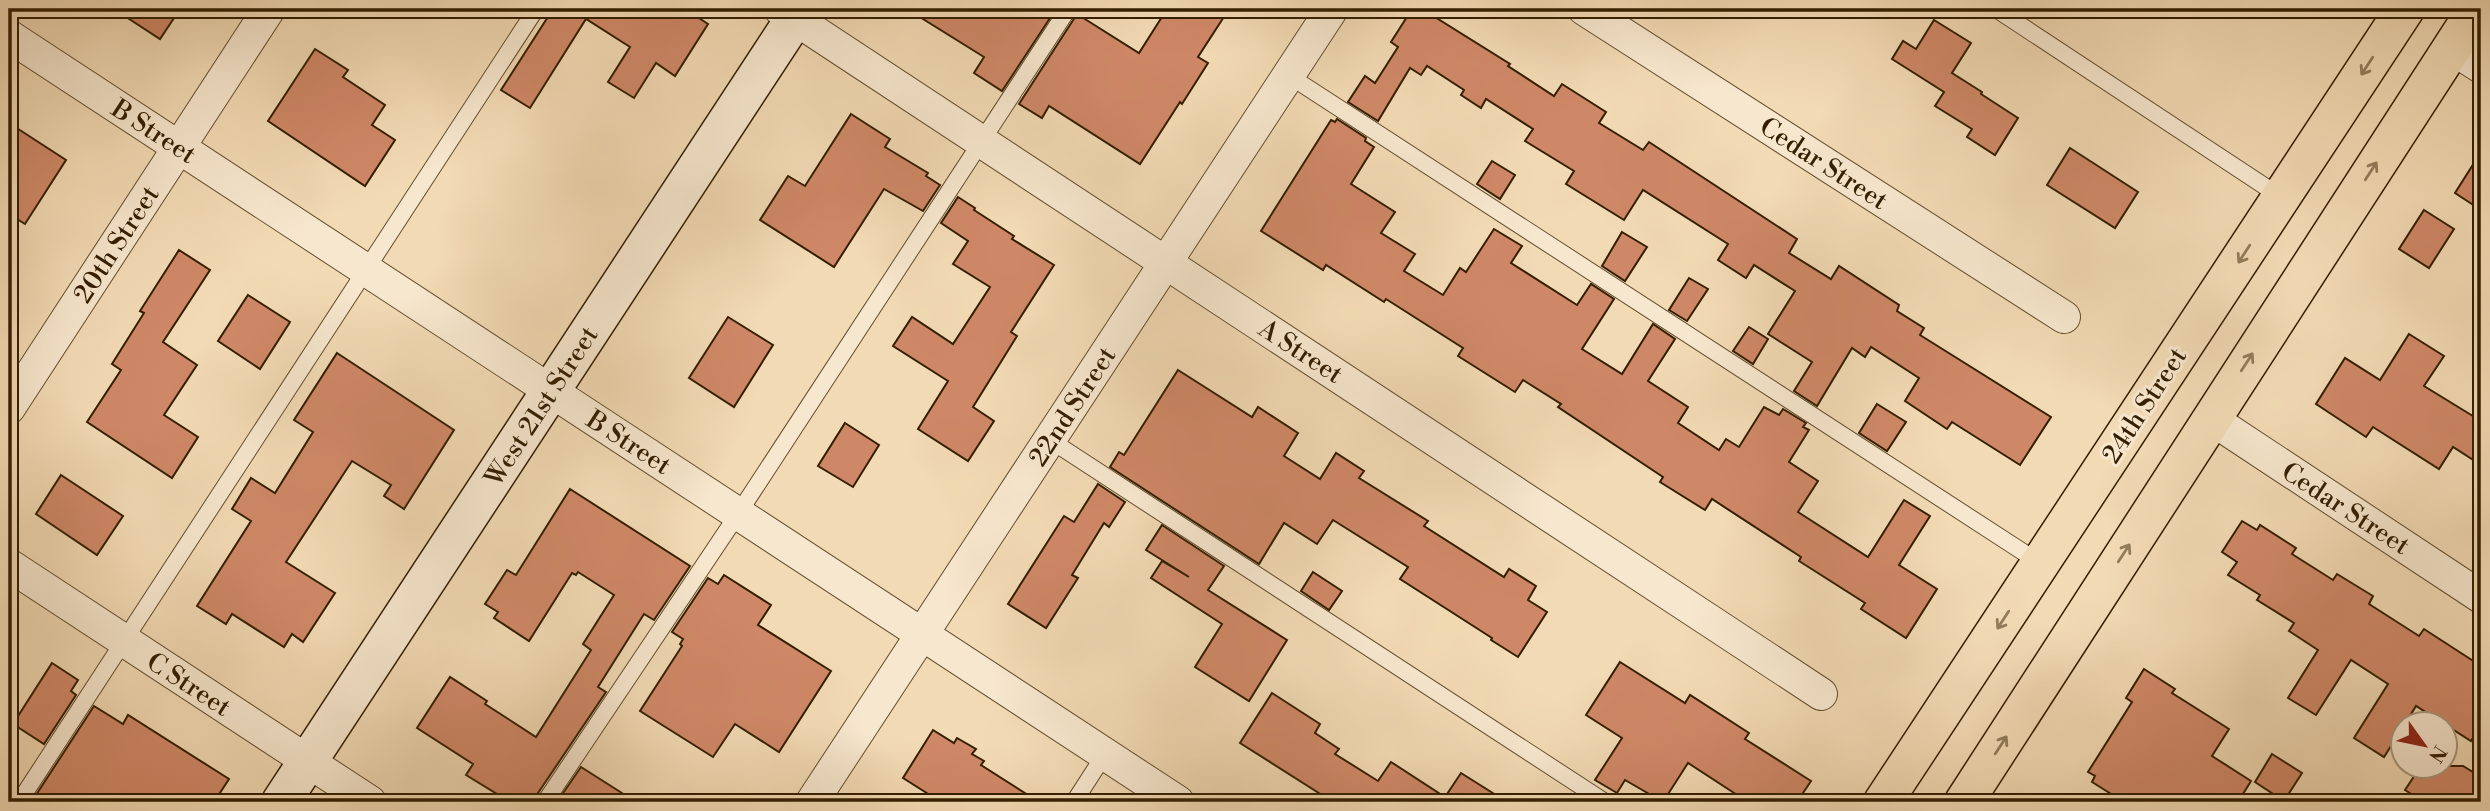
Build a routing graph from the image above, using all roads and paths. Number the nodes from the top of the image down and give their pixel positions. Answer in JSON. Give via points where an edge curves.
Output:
{"nodes":[{"id":1,"x":269,"y":9,"type":"edge"},
{"id":2,"x":536,"y":9,"type":"edge"},
{"id":3,"x":1068,"y":9,"type":"edge"},
{"id":4,"x":1332,"y":9,"type":"edge"},
{"id":5,"x":1584,"y":9,"type":"edge"},
{"id":6,"x":1996,"y":9,"type":"edge"},
{"id":7,"x":2405,"y":9,"type":"edge"},
{"id":8,"x":2477,"y":9,"type":"edge"},
{"id":9,"x":792,"y":12,"type":"edge"},
{"id":10,"x":9,"y":36,"type":"edge"},
{"id":11,"x":2466,"y":57,"type":"edge"},
{"id":12,"x":1288,"y":75,"type":"junction"},
{"id":13,"x":982,"y":141,"type":"junction"},
{"id":14,"x":179,"y":148,"type":"junction"},
{"id":15,"x":2281,"y":197,"type":"junction"},
{"id":16,"x":1166,"y":262,"type":"junction"},
{"id":17,"x":364,"y":269,"type":"junction"},
{"id":18,"x":2064,"y":317,"type":"dead end"},
{"id":19,"x":551,"y":391,"type":"junction"},
{"id":20,"x":9,"y":408,"type":"edge"},
{"id":21,"x":2210,"y":418,"type":"junction"},
{"id":22,"x":1050,"y":440,"type":"junction"},
{"id":23,"x":738,"y":514,"type":"junction"},
{"id":24,"x":2040,"y":563,"type":"junction"},
{"id":25,"x":9,"y":565,"type":"edge"},
{"id":26,"x":2481,"y":597,"type":"edge"},
{"id":27,"x":922,"y":634,"type":"junction"},
{"id":28,"x":124,"y":641,"type":"junction"},
{"id":29,"x":1821,"y":694,"type":"dead end"},
{"id":30,"x":1105,"y":754,"type":"junction"},
{"id":31,"x":308,"y":761,"type":"junction"},
{"id":32,"x":1968,"y":801,"type":"edge"},
{"id":33,"x":19,"y":802,"type":"edge"},
{"id":34,"x":281,"y":802,"type":"edge"},
{"id":35,"x":370,"y":802,"type":"edge"},
{"id":36,"x":545,"y":802,"type":"edge"},
{"id":37,"x":812,"y":802,"type":"edge"},
{"id":38,"x":1074,"y":802,"type":"edge"},
{"id":39,"x":1178,"y":802,"type":"edge"},
{"id":40,"x":1605,"y":802,"type":"edge"},
{"id":41,"x":1883,"y":802,"type":"edge"}],
"edges":[{"from":1,"to":14,"type":"street","name":"20th Street"},
{"from":2,"to":17,"type":"lane"},
{"from":3,"to":13,"type":"lane"},
{"from":4,"to":12,"type":"street","name":"22nd Street"},
{"from":5,"to":18,"type":"street","name":"Cedar Street"},
{"from":6,"to":15,"type":"lane"},
{"from":7,"to":15,"type":"main road","name":"24th Street","one_way":true},
{"from":8,"to":11,"type":"main road"},
{"from":9,"to":13,"type":"street","name":"A Street"},
{"from":9,"to":19,"type":"street","name":"West 21st Street"},
{"from":10,"to":14,"type":"street","name":"B Street"},
{"from":21,"to":11,"type":"main road","one_way":true},
{"from":12,"to":16,"type":"street","name":"22nd Street"},
{"from":12,"to":24,"type":"lane"},
{"from":13,"to":16,"type":"street","name":"A Street"},
{"from":13,"to":23,"type":"lane"},
{"from":14,"to":17,"type":"street","name":"B Street"},
{"from":14,"to":20,"type":"street","name":"20th Street"},
{"from":15,"to":24,"type":"main road","name":"24th Street","one_way":true},
{"from":16,"to":22,"type":"street","name":"22nd Street"},
{"from":16,"to":29,"type":"street","name":"A Street"},
{"from":17,"to":19,"type":"street","name":"B Street"},
{"from":17,"to":28,"type":"lane"},
{"from":19,"to":23,"type":"street","name":"B Street"},
{"from":19,"to":31,"type":"street","name":"West 21st Street"},
{"from":21,"to":26,"type":"street","name":"Cedar Street"},
{"from":32,"to":21,"type":"main road","one_way":true},
{"from":22,"to":27,"type":"street","name":"22nd Street"},
{"from":22,"to":40,"type":"lane"},
{"from":23,"to":27,"type":"street","name":"B Street"},
{"from":23,"to":36,"type":"lane"},
{"from":24,"to":41,"type":"main road","name":"24th Street","one_way":true},
{"from":25,"to":28,"type":"street","name":"C Street"},
{"from":27,"to":30,"type":"street","name":"B Street"},
{"from":27,"to":37,"type":"street","name":"22nd Street"},
{"from":28,"to":31,"type":"street","name":"C Street"},
{"from":28,"to":33,"type":"lane"},
{"from":30,"to":38,"type":"lane"},
{"from":30,"to":39,"type":"street","name":"B Street"},
{"from":31,"to":34,"type":"street","name":"West 21st Street"},
{"from":31,"to":35,"type":"street","name":"C Street"}]}
